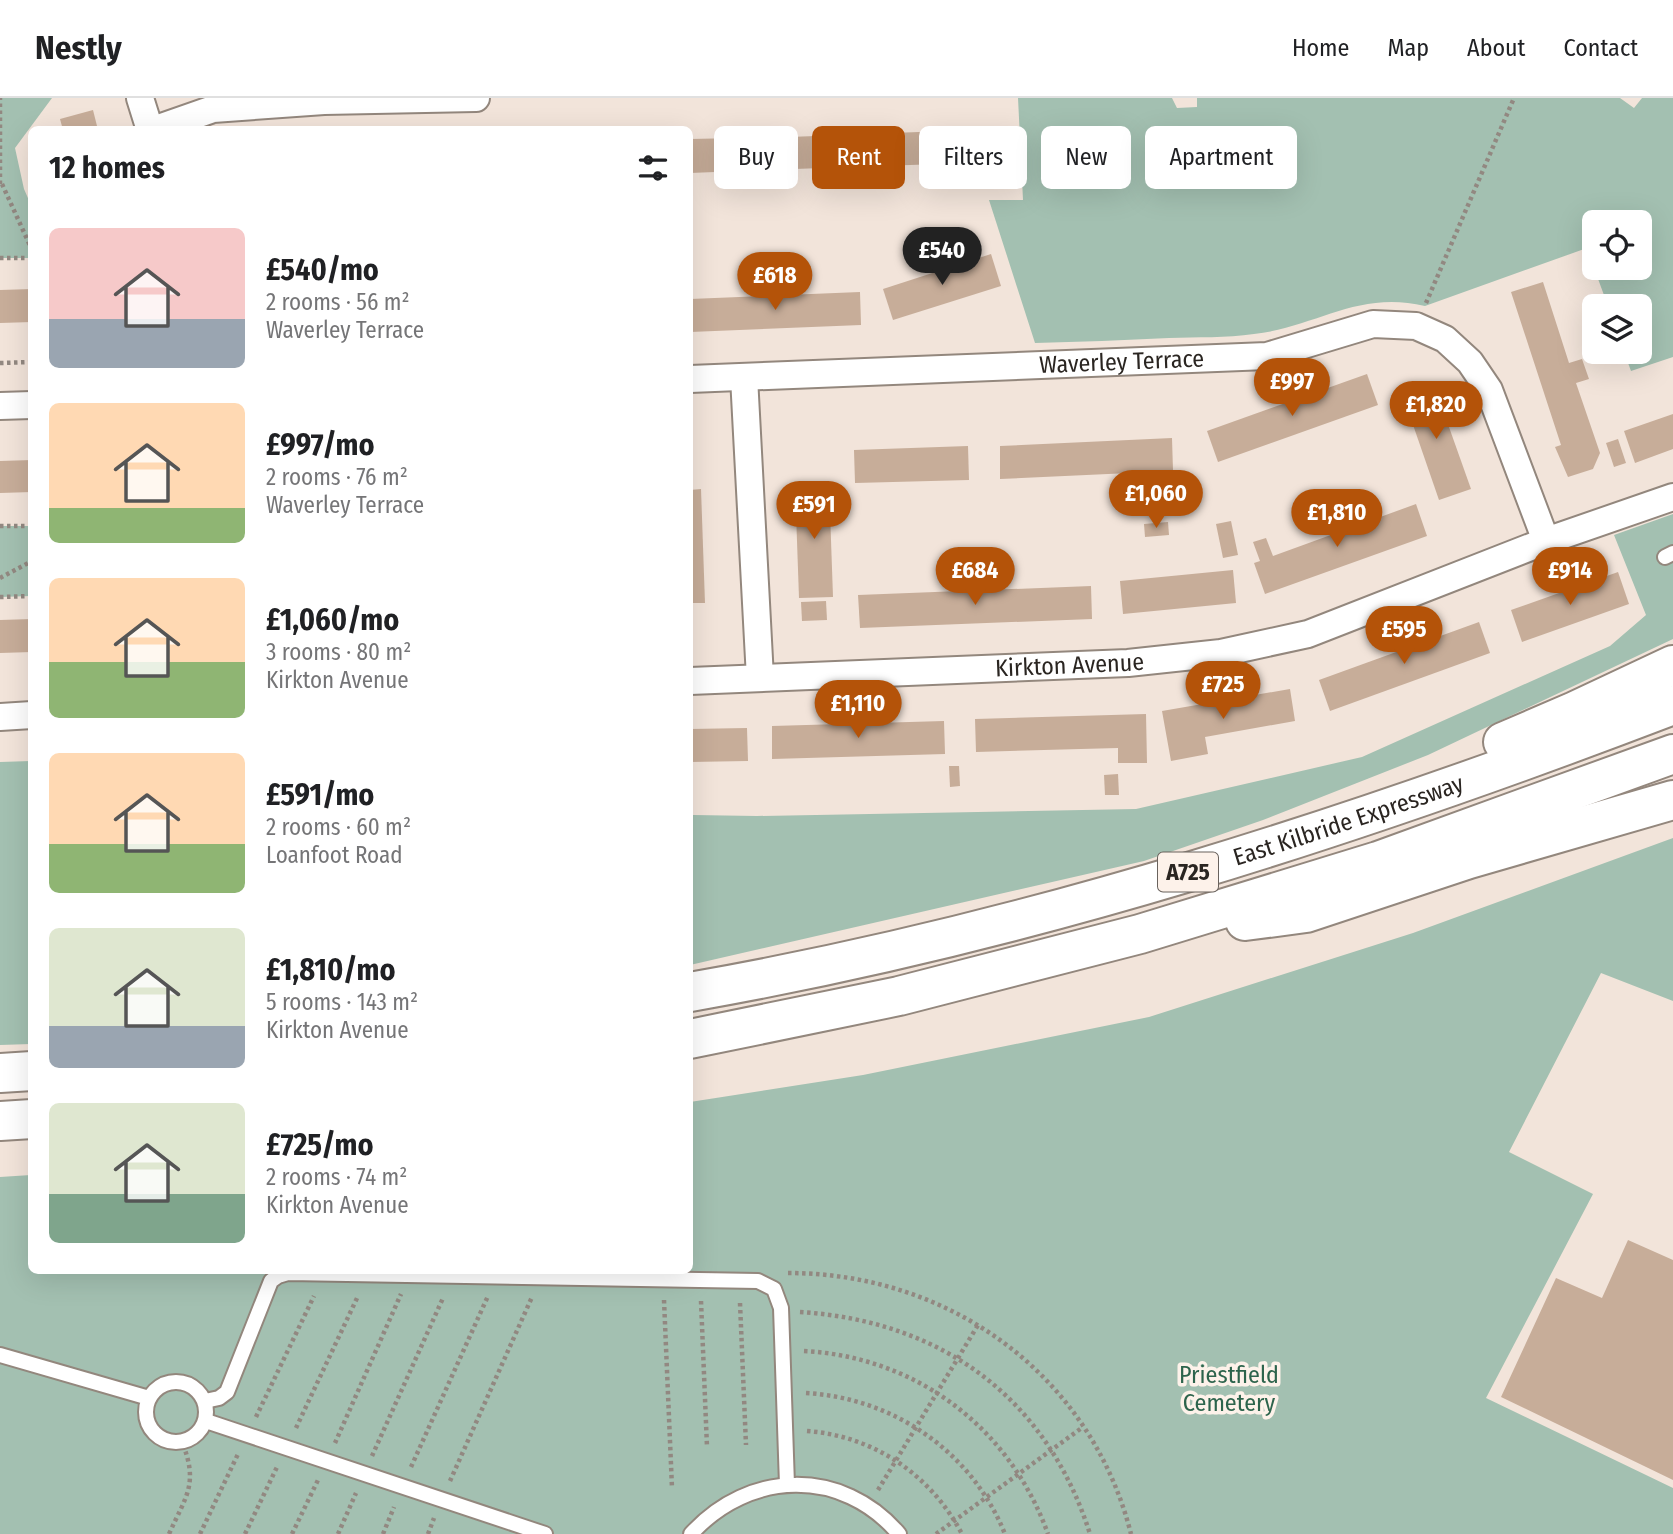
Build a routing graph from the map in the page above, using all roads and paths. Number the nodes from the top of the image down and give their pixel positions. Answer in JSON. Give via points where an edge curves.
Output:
{"nodes":[{"id":1,"x":0,"y":98,"type":"edge"},
{"id":2,"x":140,"y":98,"type":"edge"},
{"id":3,"x":477,"y":98,"type":"edge"},
{"id":4,"x":1514,"y":98,"type":"edge"},
{"id":5,"x":150,"y":126,"type":"edge"},
{"id":6,"x":164,"y":126,"type":"edge"},
{"id":7,"x":1,"y":184,"type":"edge"},
{"id":8,"x":28,"y":241,"type":"edge"},
{"id":9,"x":0,"y":258,"type":"edge"},
{"id":10,"x":28,"y":258,"type":"edge"},
{"id":11,"x":1416,"y":326,"type":"junction"},
{"id":12,"x":28,"y":362,"type":"edge"},
{"id":13,"x":0,"y":363,"type":"edge"},
{"id":14,"x":744,"y":377,"type":"junction"},
{"id":15,"x":693,"y":379,"type":"edge"},
{"id":16,"x":28,"y":405,"type":"edge"},
{"id":17,"x":0,"y":406,"type":"edge"},
{"id":18,"x":1673,"y":497,"type":"edge"},
{"id":19,"x":0,"y":526,"type":"edge"},
{"id":20,"x":28,"y":526,"type":"edge"},
{"id":21,"x":1546,"y":541,"type":"junction"},
{"id":22,"x":28,"y":563,"type":"edge"},
{"id":23,"x":0,"y":578,"type":"edge"},
{"id":24,"x":28,"y":596,"type":"edge"},
{"id":25,"x":0,"y":597,"type":"edge"},
{"id":26,"x":1673,"y":665,"type":"edge"},
{"id":27,"x":760,"y":678,"type":"junction"},
{"id":28,"x":693,"y":681,"type":"edge"},
{"id":29,"x":1673,"y":705,"type":"edge"},
{"id":30,"x":28,"y":715,"type":"edge"},
{"id":31,"x":0,"y":717,"type":"edge"},
{"id":32,"x":1673,"y":754,"type":"edge"},
{"id":33,"x":1673,"y":800,"type":"edge"},
{"id":34,"x":1241,"y":856,"type":"junction"},
{"id":35,"x":1140,"y":934,"type":"junction"},
{"id":36,"x":693,"y":991,"type":"edge"},
{"id":37,"x":693,"y":1038,"type":"edge"},
{"id":38,"x":28,"y":1071,"type":"edge"},
{"id":39,"x":0,"y":1073,"type":"edge"},
{"id":40,"x":28,"y":1119,"type":"edge"},
{"id":41,"x":0,"y":1121,"type":"edge"},
{"id":42,"x":285,"y":1274,"type":"edge"},
{"id":43,"x":325,"y":1274,"type":"edge"},
{"id":44,"x":369,"y":1274,"type":"edge"},
{"id":45,"x":390,"y":1274,"type":"edge"},
{"id":46,"x":410,"y":1275,"type":"junction"},
{"id":47,"x":454,"y":1275,"type":"junction"},
{"id":48,"x":497,"y":1276,"type":"junction"},
{"id":49,"x":541,"y":1277,"type":"junction"},
{"id":50,"x":663,"y":1279,"type":"junction"},
{"id":51,"x":701,"y":1280,"type":"junction"},
{"id":52,"x":740,"y":1280,"type":"junction"},
{"id":53,"x":766,"y":1283,"type":"junction"},
{"id":54,"x":781,"y":1312,"type":"junction"},
{"id":55,"x":978,"y":1325,"type":"junction"},
{"id":56,"x":783,"y":1351,"type":"junction"},
{"id":57,"x":0,"y":1355,"type":"edge"},
{"id":58,"x":958,"y":1358,"type":"junction"},
{"id":59,"x":937,"y":1392,"type":"junction"},
{"id":60,"x":784,"y":1393,"type":"junction"},
{"id":61,"x":149,"y":1398,"type":"junction"},
{"id":62,"x":205,"y":1401,"type":"junction"},
{"id":63,"x":206,"y":1421,"type":"junction"},
{"id":64,"x":916,"y":1427,"type":"junction"},
{"id":65,"x":1083,"y":1427,"type":"junction"},
{"id":66,"x":785,"y":1431,"type":"junction"},
{"id":67,"x":247,"y":1434,"type":"junction"},
{"id":68,"x":182,"y":1442,"type":"junction"},
{"id":69,"x":746,"y":1445,"type":"dead end"},
{"id":70,"x":707,"y":1447,"type":"dead end"},
{"id":71,"x":287,"y":1448,"type":"junction"},
{"id":72,"x":1052,"y":1450,"type":"junction"},
{"id":73,"x":896,"y":1460,"type":"junction"},
{"id":74,"x":327,"y":1461,"type":"junction"},
{"id":75,"x":364,"y":1473,"type":"junction"},
{"id":76,"x":1019,"y":1473,"type":"junction"},
{"id":77,"x":787,"y":1485,"type":"junction"},
{"id":78,"x":402,"y":1486,"type":"junction"},
{"id":79,"x":672,"y":1488,"type":"dead end"},
{"id":80,"x":986,"y":1497,"type":"junction"},
{"id":81,"x":442,"y":1499,"type":"junction"},
{"id":82,"x":868,"y":1506,"type":"junction"},
{"id":83,"x":955,"y":1520,"type":"junction"},
{"id":84,"x":169,"y":1534,"type":"edge"},
{"id":85,"x":200,"y":1534,"type":"edge"},
{"id":86,"x":245,"y":1534,"type":"edge"},
{"id":87,"x":292,"y":1534,"type":"edge"},
{"id":88,"x":338,"y":1534,"type":"edge"},
{"id":89,"x":383,"y":1534,"type":"edge"},
{"id":90,"x":428,"y":1534,"type":"edge"},
{"id":91,"x":545,"y":1534,"type":"edge"},
{"id":92,"x":691,"y":1534,"type":"edge"},
{"id":93,"x":899,"y":1534,"type":"edge"},
{"id":94,"x":936,"y":1534,"type":"edge"},
{"id":95,"x":962,"y":1534,"type":"edge"},
{"id":96,"x":1005,"y":1534,"type":"edge"},
{"id":97,"x":1048,"y":1534,"type":"edge"},
{"id":98,"x":1090,"y":1534,"type":"edge"},
{"id":99,"x":1131,"y":1534,"type":"edge"}],
"edges":[{"from":1,"to":7,"type":"path"},
{"from":2,"to":5,"type":"street"},
{"from":3,"to":6,"type":"street","via":[[213,109]]},
{"from":4,"to":11,"type":"path"},
{"from":7,"to":8,"type":"path"},
{"from":9,"to":10,"type":"path"},
{"from":11,"to":14,"type":"street","name":"Waverley Terrace","via":[[1373,324],[1267,356]]},
{"from":11,"to":21,"type":"street","name":"Waverley Terrace","via":[[1445,339],[1470,362],[1489,390]]},
{"from":12,"to":13,"type":"path"},
{"from":14,"to":15,"type":"street","name":"Waverley Terrace"},
{"from":14,"to":27,"type":"street"},
{"from":16,"to":17,"type":"street"},
{"from":18,"to":21,"type":"street","name":"Kirkton Avenue"},
{"from":19,"to":20,"type":"path"},
{"from":21,"to":27,"type":"street","name":"Kirkton Avenue","via":[[1308,634],[1221,653],[1128,663]]},
{"from":22,"to":23,"type":"path"},
{"from":24,"to":25,"type":"path"},
{"from":26,"to":34,"type":"highway","number":"A725"},
{"from":27,"to":28,"type":"street","name":"Kirkton Avenue"},
{"from":29,"to":34,"type":"highway","name":"East Kilbride Expressway","number":"A725","via":[[1406,803]]},
{"from":30,"to":31,"type":"street"},
{"from":32,"to":35,"type":"highway","name":"East Kilbride Expressway","number":"A725","via":[[1378,861]]},
{"from":33,"to":35,"type":"highway","number":"A725","via":[[1469,859],[1306,913]]},
{"from":34,"to":36,"type":"highway","name":"East Kilbride Expressway","number":"A725","via":[[992,926]]},
{"from":35,"to":37,"type":"highway","name":"East Kilbride Expressway","number":"A725","via":[[899,996]]},
{"from":38,"to":39,"type":"highway"},
{"from":40,"to":41,"type":"highway"},
{"from":42,"to":62,"type":"lane","via":[[271,1282],[227,1392]]},
{"from":43,"to":67,"type":"path"},
{"from":44,"to":71,"type":"path"},
{"from":45,"to":46,"type":"lane"},
{"from":46,"to":47,"type":"lane"},
{"from":46,"to":74,"type":"path"},
{"from":47,"to":48,"type":"lane"},
{"from":47,"to":75,"type":"path"},
{"from":48,"to":49,"type":"lane"},
{"from":48,"to":78,"type":"path"},
{"from":49,"to":50,"type":"lane"},
{"from":49,"to":81,"type":"path"},
{"from":50,"to":51,"type":"lane"},
{"from":50,"to":79,"type":"path"},
{"from":51,"to":52,"type":"lane"},
{"from":51,"to":70,"type":"path"},
{"from":52,"to":53,"type":"lane"},
{"from":52,"to":69,"type":"path"},
{"from":53,"to":54,"type":"lane","via":[[774,1289]]},
{"from":53,"to":55,"type":"path","via":[[783,1273],[859,1279],[933,1301]]},
{"from":54,"to":56,"type":"lane"},
{"from":54,"to":58,"type":"path","via":[[831,1314],[881,1324]]},
{"from":55,"to":58,"type":"path"},
{"from":55,"to":65,"type":"path","via":[[1029,1363]]},
{"from":56,"to":59,"type":"path","via":[[863,1360]]},
{"from":56,"to":60,"type":"lane"},
{"from":57,"to":61,"type":"lane"},
{"from":58,"to":59,"type":"path"},
{"from":58,"to":72,"type":"path","via":[[1003,1393]]},
{"from":59,"to":64,"type":"path"},
{"from":59,"to":76,"type":"path","via":[[977,1422]]},
{"from":60,"to":64,"type":"path","via":[[853,1400]]},
{"from":60,"to":66,"type":"lane"},
{"from":61,"to":62,"type":"lane","via":[[163,1384],[183,1382]]},
{"from":61,"to":68,"type":"lane","via":[[147,1420],[152,1430],[170,1442]]},
{"from":62,"to":63,"type":"lane"},
{"from":63,"to":67,"type":"lane"},
{"from":63,"to":68,"type":"lane","via":[[201,1431]]},
{"from":64,"to":73,"type":"path"},
{"from":64,"to":80,"type":"path","via":[[955,1458]]},
{"from":65,"to":72,"type":"path"},
{"from":65,"to":99,"type":"path","via":[[1114,1484]]},
{"from":66,"to":73,"type":"path","via":[[843,1437]]},
{"from":66,"to":77,"type":"lane"},
{"from":67,"to":71,"type":"lane"},
{"from":67,"to":85,"type":"path"},
{"from":68,"to":84,"type":"path","via":[[191,1474]]},
{"from":71,"to":74,"type":"lane"},
{"from":71,"to":86,"type":"path"},
{"from":72,"to":76,"type":"path"},
{"from":72,"to":98,"type":"path"},
{"from":73,"to":82,"type":"path"},
{"from":73,"to":83,"type":"path","via":[[929,1487]]},
{"from":74,"to":75,"type":"lane"},
{"from":74,"to":87,"type":"path"},
{"from":75,"to":78,"type":"lane"},
{"from":75,"to":88,"type":"path"},
{"from":76,"to":80,"type":"path"},
{"from":76,"to":97,"type":"path"},
{"from":77,"to":82,"type":"lane","via":[[838,1491]]},
{"from":77,"to":92,"type":"lane","via":[[756,1490],[727,1503]]},
{"from":78,"to":81,"type":"lane"},
{"from":78,"to":89,"type":"path"},
{"from":80,"to":83,"type":"path"},
{"from":80,"to":96,"type":"path"},
{"from":81,"to":90,"type":"path"},
{"from":81,"to":91,"type":"lane"},
{"from":82,"to":93,"type":"lane"},
{"from":83,"to":94,"type":"path"},
{"from":83,"to":95,"type":"path"}]}
